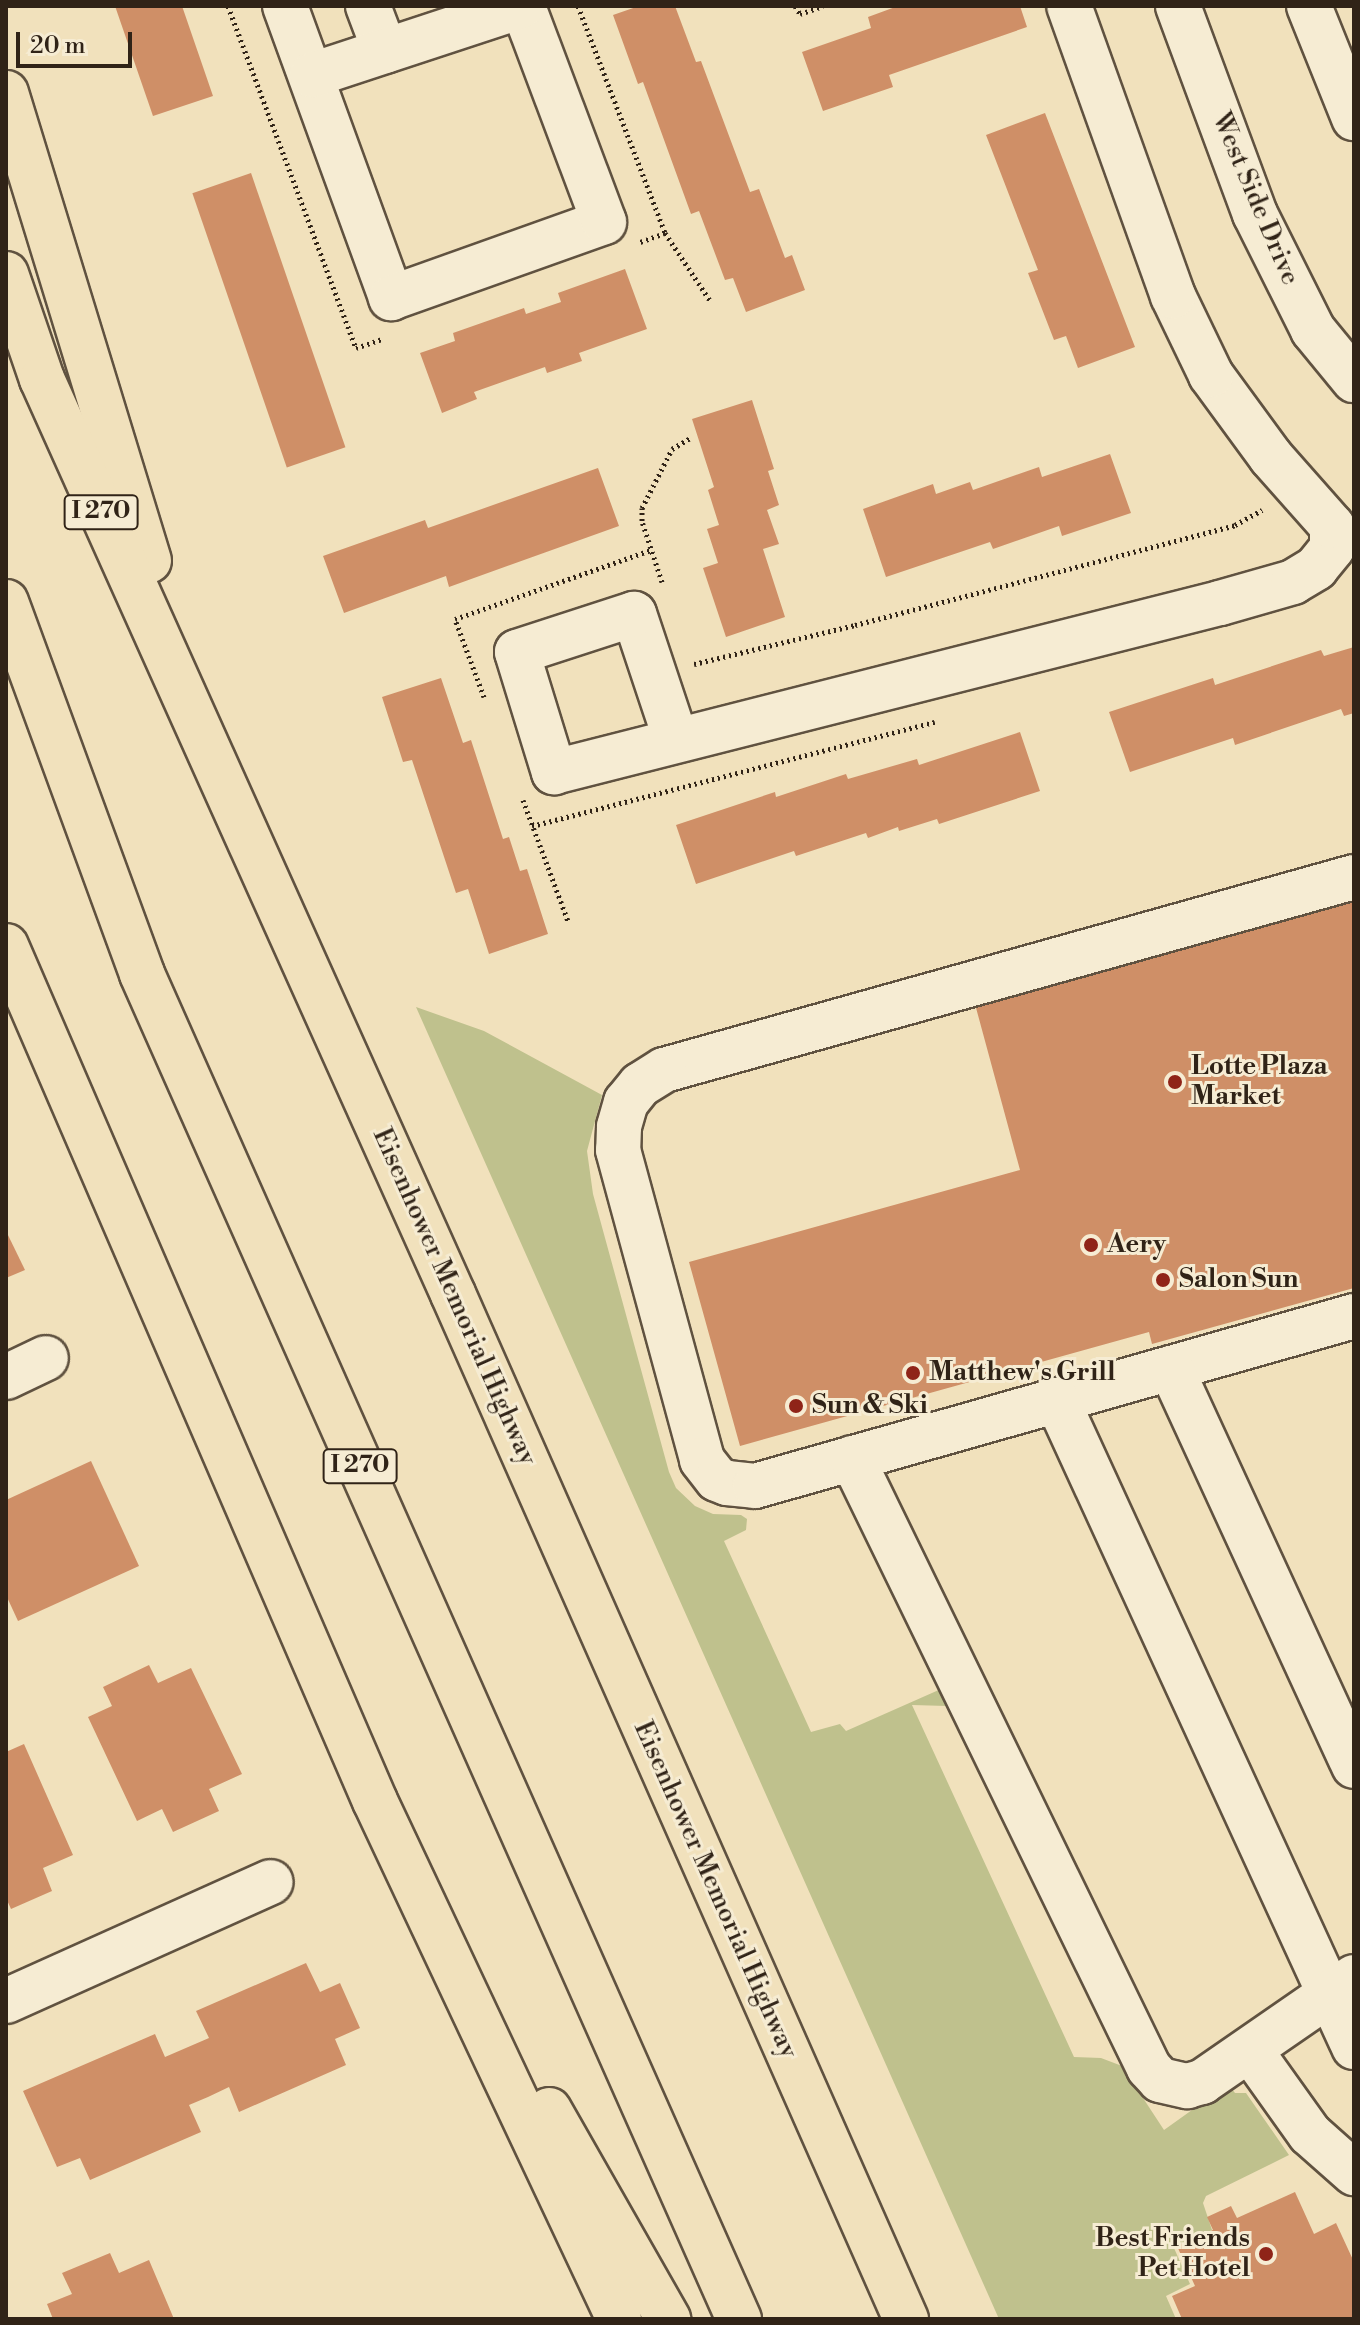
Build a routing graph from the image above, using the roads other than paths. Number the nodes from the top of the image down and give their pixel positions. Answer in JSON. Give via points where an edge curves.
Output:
{"nodes":[{"id":1,"x":285,"y":6,"type":"edge"},
{"id":2,"x":368,"y":6,"type":"edge"},
{"id":3,"x":523,"y":6,"type":"edge"},
{"id":4,"x":1069,"y":6,"type":"edge"},
{"id":5,"x":1178,"y":6,"type":"edge"},
{"id":6,"x":1309,"y":6,"type":"edge"},
{"id":7,"x":385,"y":51,"type":"junction"},
{"id":8,"x":312,"y":75,"type":"junction"},
{"id":9,"x":6,"y":93,"type":"edge"},
{"id":10,"x":1354,"y":118,"type":"edge"},
{"id":11,"x":6,"y":274,"type":"edge"},
{"id":12,"x":1354,"y":380,"type":"edge"},
{"id":13,"x":6,"y":602,"type":"edge"},
{"id":14,"x":695,"y":735,"type":"road end"},
{"id":15,"x":206,"y":747,"type":"junction"},
{"id":16,"x":1354,"y":877,"type":"edge"},
{"id":17,"x":6,"y":946,"type":"edge"},
{"id":18,"x":1354,"y":1316,"type":"edge"},
{"id":19,"x":46,"y":1358,"type":"dead end"},
{"id":20,"x":1171,"y":1368,"type":"junction"},
{"id":21,"x":6,"y":1377,"type":"edge"},
{"id":22,"x":1057,"y":1400,"type":"junction"},
{"id":23,"x":852,"y":1458,"type":"junction"},
{"id":24,"x":1354,"y":1766,"type":"edge"},
{"id":25,"x":375,"y":1801,"type":"junction"},
{"id":26,"x":271,"y":1882,"type":"dead end"},
{"id":27,"x":1342,"y":1985,"type":"edge"},
{"id":28,"x":6,"y":2001,"type":"edge"},
{"id":29,"x":1354,"y":2047,"type":"edge"},
{"id":30,"x":1250,"y":2050,"type":"junction"},
{"id":31,"x":1354,"y":2173,"type":"edge"},
{"id":32,"x":619,"y":2319,"type":"edge"},
{"id":33,"x":668,"y":2319,"type":"edge"},
{"id":34,"x":739,"y":2319,"type":"edge"},
{"id":35,"x":906,"y":2319,"type":"edge"}],
"edges":[{"from":1,"to":8,"type":"street"},
{"from":2,"to":7,"type":"street"},
{"from":3,"to":7,"type":"street"},
{"from":3,"to":8,"type":"street","via":[[604,222],[391,298]]},
{"from":4,"to":14,"type":"street","via":[[1173,296],[1211,375],[1271,457],[1332,526],[1332,548],[1316,568],[1293,582]]},
{"from":5,"to":12,"type":"street","name":"West Side Drive","via":[[1255,214],[1313,330]]},
{"from":6,"to":10,"type":"street"},
{"from":7,"to":8,"type":"street"},
{"from":9,"to":15,"type":"highway"},
{"from":11,"to":15,"type":"highway","name":"Eisenhower Memorial Highway","number":"I 270","via":[[42,379]]},
{"from":13,"to":34,"type":"highway","number":"I 270","via":[[142,974]]},
{"from":15,"to":35,"type":"highway","name":"Eisenhower Memorial Highway","number":"I 270"},
{"from":16,"to":23,"type":"street","via":[[664,1070],[640,1085],[626,1102],[618,1150],[708,1471],[727,1483],[755,1486]]},
{"from":17,"to":25,"type":"highway"},
{"from":18,"to":20,"type":"street"},
{"from":19,"to":21,"type":"street"},
{"from":20,"to":22,"type":"street"},
{"from":20,"to":24,"type":"street"},
{"from":22,"to":23,"type":"street"},
{"from":22,"to":27,"type":"street"},
{"from":23,"to":30,"type":"street","via":[[1149,2068],[1172,2085],[1202,2082]]},
{"from":25,"to":32,"type":"highway"},
{"from":25,"to":33,"type":"highway"},
{"from":26,"to":28,"type":"street"},
{"from":27,"to":29,"type":"street"},
{"from":27,"to":30,"type":"street"},
{"from":30,"to":31,"type":"street","via":[[1310,2134]]}]}
